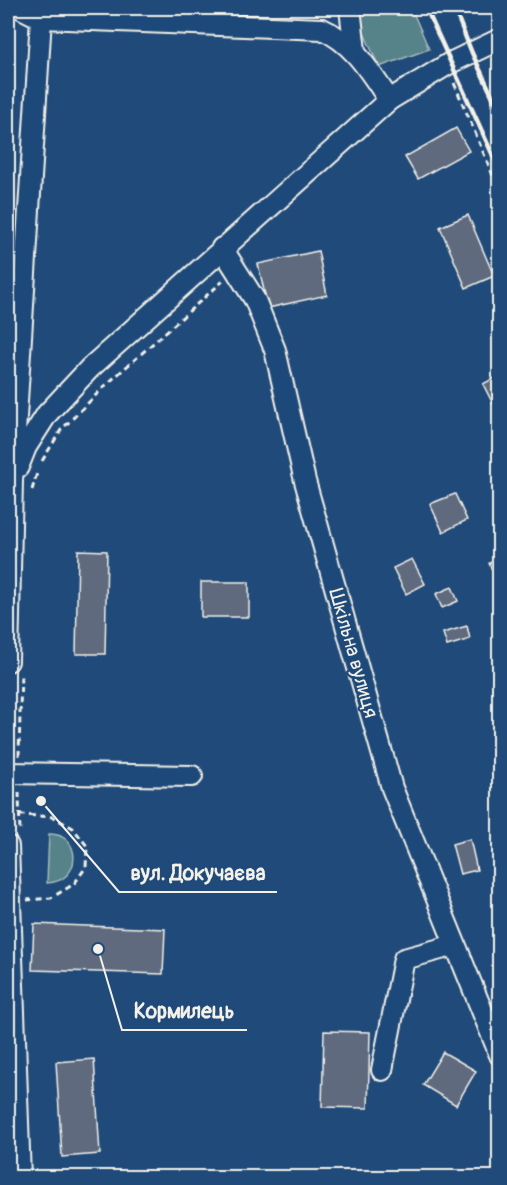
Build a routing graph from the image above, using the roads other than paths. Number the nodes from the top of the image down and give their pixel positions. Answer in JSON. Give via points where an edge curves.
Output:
{"nodes":[{"id":1,"x":21,"y":8,"type":"edge"},
{"id":2,"x":351,"y":8,"type":"edge"},
{"id":3,"x":41,"y":18,"type":"junction"},
{"id":4,"x":500,"y":39,"type":"edge"},
{"id":5,"x":355,"y":51,"type":"junction"},
{"id":6,"x":388,"y":100,"type":"junction"},
{"id":7,"x":222,"y":248,"type":"junction"},
{"id":8,"x":10,"y":481,"type":"edge"},
{"id":9,"x":14,"y":664,"type":"edge"},
{"id":10,"x":13,"y":773,"type":"edge"},
{"id":11,"x":192,"y":776,"type":"dead end"},
{"id":12,"x":14,"y":841,"type":"edge"},
{"id":13,"x":454,"y":945,"type":"junction"},
{"id":14,"x":10,"y":974,"type":"edge"},
{"id":15,"x":500,"y":1055,"type":"edge"},
{"id":16,"x":382,"y":1070,"type":"dead end"},
{"id":17,"x":21,"y":1178,"type":"edge"}],
"edges":[{"from":1,"to":3,"type":"street"},
{"from":2,"to":5,"type":"street"},
{"from":3,"to":5,"type":"street","via":[[322,29]]},
{"from":3,"to":8,"type":"street"},
{"from":4,"to":6,"type":"street"},
{"from":5,"to":6,"type":"street"},
{"from":6,"to":7,"type":"street"},
{"from":7,"to":8,"type":"street","via":[[90,368],[47,414]]},
{"from":7,"to":13,"type":"street","name":"Шкільна вулиця","via":[[255,300],[275,350],[305,481],[392,788]]},
{"from":8,"to":9,"type":"street"},
{"from":10,"to":11,"type":"street"},
{"from":12,"to":14,"type":"street"},
{"from":13,"to":15,"type":"street","name":"Шкільна вулиця"},
{"from":13,"to":16,"type":"street","via":[[404,959]]},
{"from":14,"to":17,"type":"street"}]}
